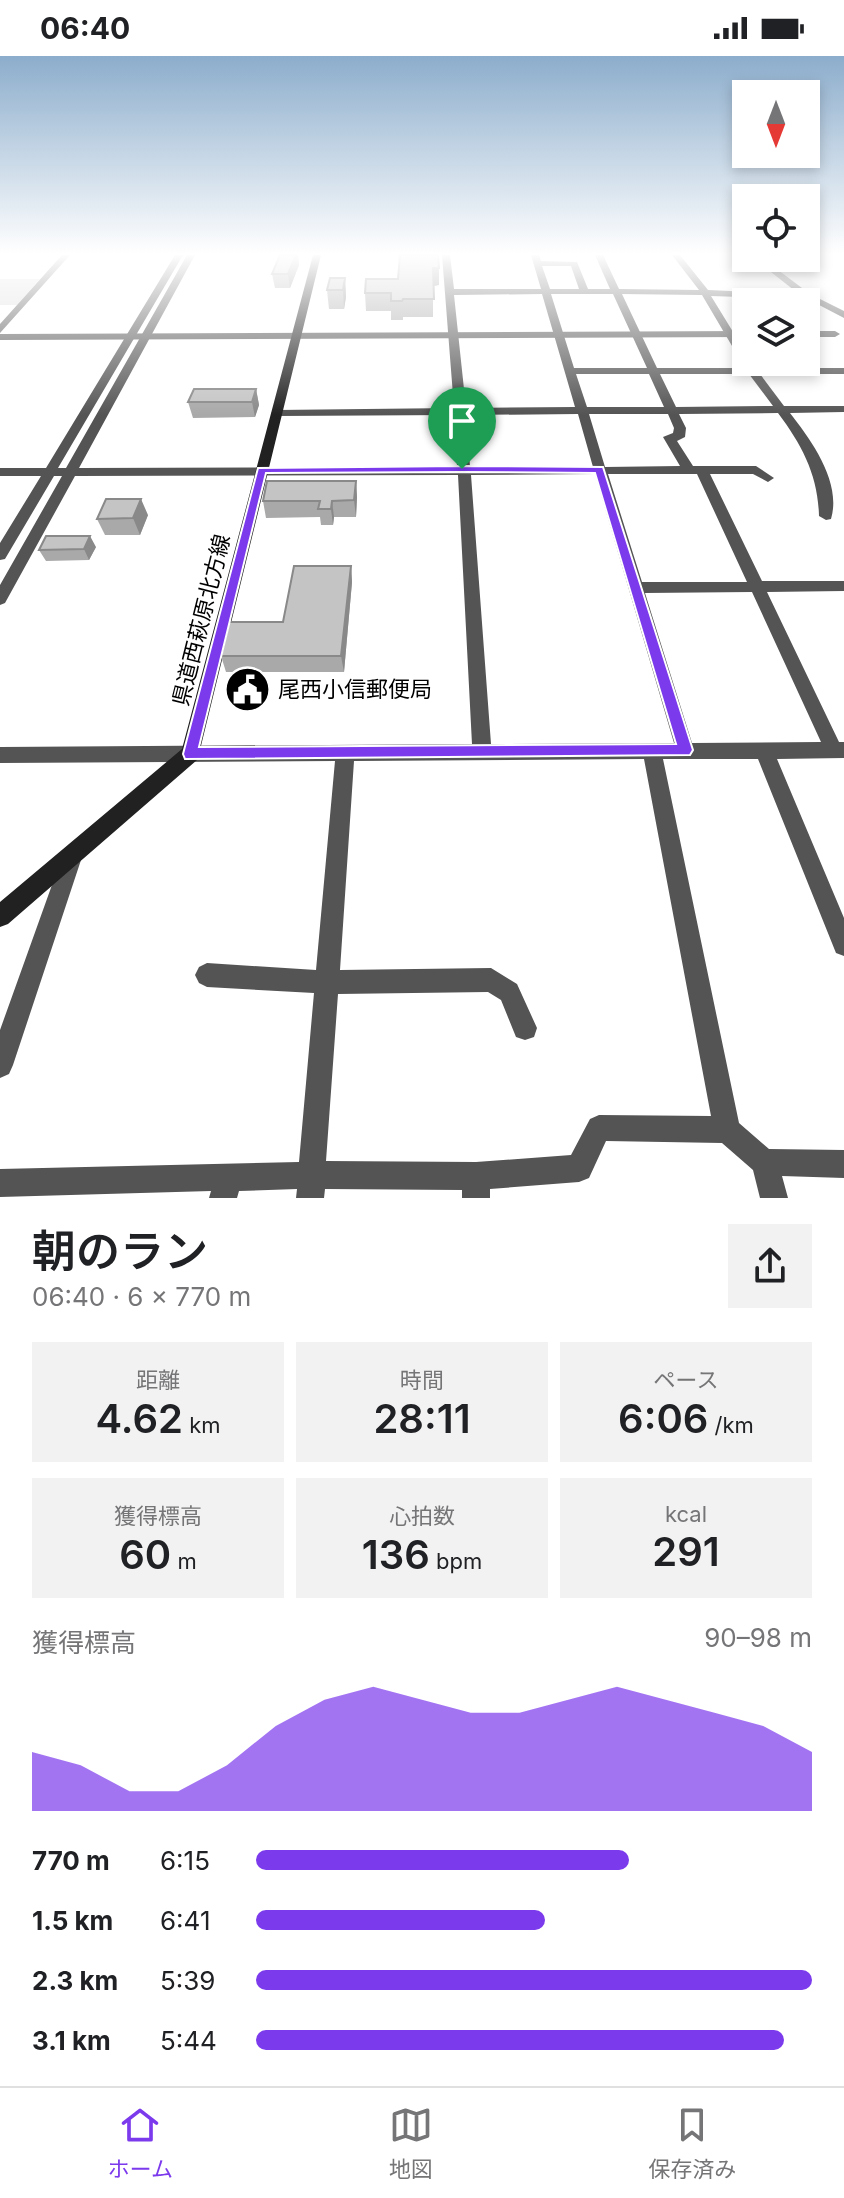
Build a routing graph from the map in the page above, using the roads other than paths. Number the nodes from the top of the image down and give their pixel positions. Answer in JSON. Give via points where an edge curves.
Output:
{"nodes":[{"id":1,"x":19,"y":308,"type":"edge"},
{"id":2,"x":146,"y":308,"type":"edge"},
{"id":3,"x":161,"y":308,"type":"edge"},
{"id":4,"x":304,"y":308,"type":"edge"},
{"id":5,"x":450,"y":308,"type":"edge"},
{"id":6,"x":551,"y":308,"type":"edge"},
{"id":7,"x":625,"y":308,"type":"edge"},
{"id":8,"x":713,"y":308,"type":"edge"},
{"id":9,"x":0,"y":330,"type":"edge"},
{"id":10,"x":638,"y":333,"type":"junction"},
{"id":11,"x":728,"y":333,"type":"junction"},
{"id":12,"x":732,"y":333,"type":"edge"},
{"id":13,"x":452,"y":334,"type":"junction"},
{"id":14,"x":559,"y":334,"type":"junction"},
{"id":15,"x":820,"y":334,"type":"edge"},
{"id":16,"x":835,"y":334,"type":"dead end"},
{"id":17,"x":146,"y":335,"type":"junction"},
{"id":18,"x":297,"y":335,"type":"junction"},
{"id":19,"x":129,"y":336,"type":"junction"},
{"id":20,"x":0,"y":337,"type":"edge"},
{"id":21,"x":732,"y":339,"type":"edge"},
{"id":22,"x":732,"y":366,"type":"edge"},
{"id":23,"x":820,"y":370,"type":"edge"},
{"id":24,"x":569,"y":371,"type":"junction"},
{"id":25,"x":844,"y":371,"type":"edge"},
{"id":26,"x":655,"y":372,"type":"junction"},
{"id":27,"x":756,"y":376,"type":"edge"},
{"id":28,"x":844,"y":409,"type":"edge"},
{"id":29,"x":779,"y":410,"type":"junction"},
{"id":30,"x":581,"y":411,"type":"junction"},
{"id":31,"x":672,"y":412,"type":"junction"},
{"id":32,"x":277,"y":413,"type":"junction"},
{"id":33,"x":460,"y":413,"type":"junction"},
{"id":34,"x":462,"y":469,"type":"junction"},
{"id":35,"x":262,"y":470,"type":"junction"},
{"id":36,"x":599,"y":470,"type":"junction"},
{"id":37,"x":696,"y":470,"type":"junction"},
{"id":38,"x":71,"y":471,"type":"junction"},
{"id":39,"x":0,"y":472,"type":"edge"},
{"id":40,"x":49,"y":472,"type":"junction"},
{"id":41,"x":768,"y":478,"type":"dead end"},
{"id":42,"x":826,"y":516,"type":"dead end"},
{"id":43,"x":0,"y":555,"type":"edge"},
{"id":44,"x":844,"y":586,"type":"edge"},
{"id":45,"x":635,"y":588,"type":"junction"},
{"id":46,"x":758,"y":588,"type":"junction"},
{"id":47,"x":0,"y":599,"type":"edge"},
{"id":48,"x":652,"y":750,"type":"junction"},
{"id":49,"x":685,"y":750,"type":"junction"},
{"id":50,"x":764,"y":750,"type":"junction"},
{"id":51,"x":838,"y":750,"type":"edge"},
{"id":52,"x":482,"y":751,"type":"junction"},
{"id":53,"x":190,"y":754,"type":"junction"},
{"id":54,"x":345,"y":754,"type":"junction"},
{"id":55,"x":0,"y":755,"type":"edge"},
{"id":56,"x":72,"y":857,"type":"junction"},
{"id":57,"x":0,"y":916,"type":"edge"},
{"id":58,"x":844,"y":945,"type":"edge"},
{"id":59,"x":207,"y":975,"type":"dead end"},
{"id":60,"x":327,"y":982,"type":"junction"},
{"id":61,"x":525,"y":1028,"type":"dead end"},
{"id":62,"x":0,"y":1065,"type":"edge"},
{"id":63,"x":727,"y":1130,"type":"junction"},
{"id":64,"x":764,"y":1162,"type":"junction"},
{"id":65,"x":844,"y":1164,"type":"edge"},
{"id":66,"x":0,"y":1183,"type":"edge"},
{"id":67,"x":311,"y":1186,"type":"edge"},
{"id":68,"x":226,"y":1187,"type":"edge"},
{"id":69,"x":476,"y":1187,"type":"edge"},
{"id":70,"x":774,"y":1198,"type":"edge"}],
"edges":[{"from":1,"to":9,"type":"street"},
{"from":2,"to":19,"type":"street"},
{"from":3,"to":17,"type":"street"},
{"from":4,"to":18,"type":"main road","name":"県道西萩原北方線"},
{"from":5,"to":13,"type":"street"},
{"from":6,"to":14,"type":"street"},
{"from":7,"to":10,"type":"street"},
{"from":8,"to":11,"type":"street"},
{"from":10,"to":11,"type":"street"},
{"from":10,"to":14,"type":"street"},
{"from":10,"to":26,"type":"street"},
{"from":11,"to":12,"type":"street"},
{"from":11,"to":21,"type":"street"},
{"from":13,"to":14,"type":"street"},
{"from":13,"to":18,"type":"street"},
{"from":13,"to":33,"type":"street"},
{"from":14,"to":24,"type":"street"},
{"from":15,"to":16,"type":"street"},
{"from":17,"to":18,"type":"street"},
{"from":17,"to":19,"type":"street"},
{"from":17,"to":38,"type":"street"},
{"from":18,"to":32,"type":"main road","name":"県道西萩原北方線"},
{"from":19,"to":20,"type":"street"},
{"from":19,"to":40,"type":"street"},
{"from":22,"to":26,"type":"street"},
{"from":23,"to":25,"type":"street"},
{"from":24,"to":26,"type":"street"},
{"from":24,"to":30,"type":"street"},
{"from":26,"to":31,"type":"street"},
{"from":27,"to":29,"type":"street"},
{"from":28,"to":29,"type":"street"},
{"from":29,"to":31,"type":"street"},
{"from":29,"to":42,"type":"street","via":[[811,450],[825,488]]},
{"from":30,"to":31,"type":"street"},
{"from":30,"to":33,"type":"street"},
{"from":30,"to":36,"type":"street"},
{"from":31,"to":37,"type":"street","via":[[682,433],[669,437]]},
{"from":32,"to":33,"type":"street"},
{"from":32,"to":35,"type":"main road","name":"県道西萩原北方線"},
{"from":33,"to":34,"type":"street"},
{"from":34,"to":35,"type":"street"},
{"from":34,"to":36,"type":"street"},
{"from":34,"to":52,"type":"street"},
{"from":35,"to":38,"type":"street"},
{"from":35,"to":53,"type":"main road","name":"県道西萩原北方線"},
{"from":36,"to":37,"type":"street"},
{"from":36,"to":45,"type":"street"},
{"from":37,"to":41,"type":"street","via":[[756,470]]},
{"from":37,"to":46,"type":"street"},
{"from":38,"to":40,"type":"street"},
{"from":38,"to":47,"type":"street"},
{"from":39,"to":40,"type":"street"},
{"from":40,"to":43,"type":"street"},
{"from":44,"to":46,"type":"street"},
{"from":45,"to":46,"type":"street"},
{"from":45,"to":49,"type":"street"},
{"from":46,"to":51,"type":"street"},
{"from":48,"to":49,"type":"street"},
{"from":48,"to":52,"type":"street"},
{"from":48,"to":63,"type":"street"},
{"from":49,"to":50,"type":"street"},
{"from":50,"to":51,"type":"street"},
{"from":50,"to":58,"type":"street"},
{"from":52,"to":54,"type":"street"},
{"from":53,"to":54,"type":"street"},
{"from":53,"to":55,"type":"street"},
{"from":53,"to":56,"type":"main road"},
{"from":54,"to":60,"type":"street"},
{"from":56,"to":57,"type":"main road"},
{"from":56,"to":62,"type":"street"},
{"from":59,"to":60,"type":"street"},
{"from":60,"to":61,"type":"street","via":[[491,980],[509,992]]},
{"from":60,"to":67,"type":"street"},
{"from":63,"to":64,"type":"street"},
{"from":63,"to":69,"type":"street","via":[[599,1128],[579,1168]]},
{"from":64,"to":65,"type":"street"},
{"from":64,"to":70,"type":"street"},
{"from":66,"to":68,"type":"street"},
{"from":67,"to":68,"type":"street"},
{"from":67,"to":69,"type":"street"}]}
